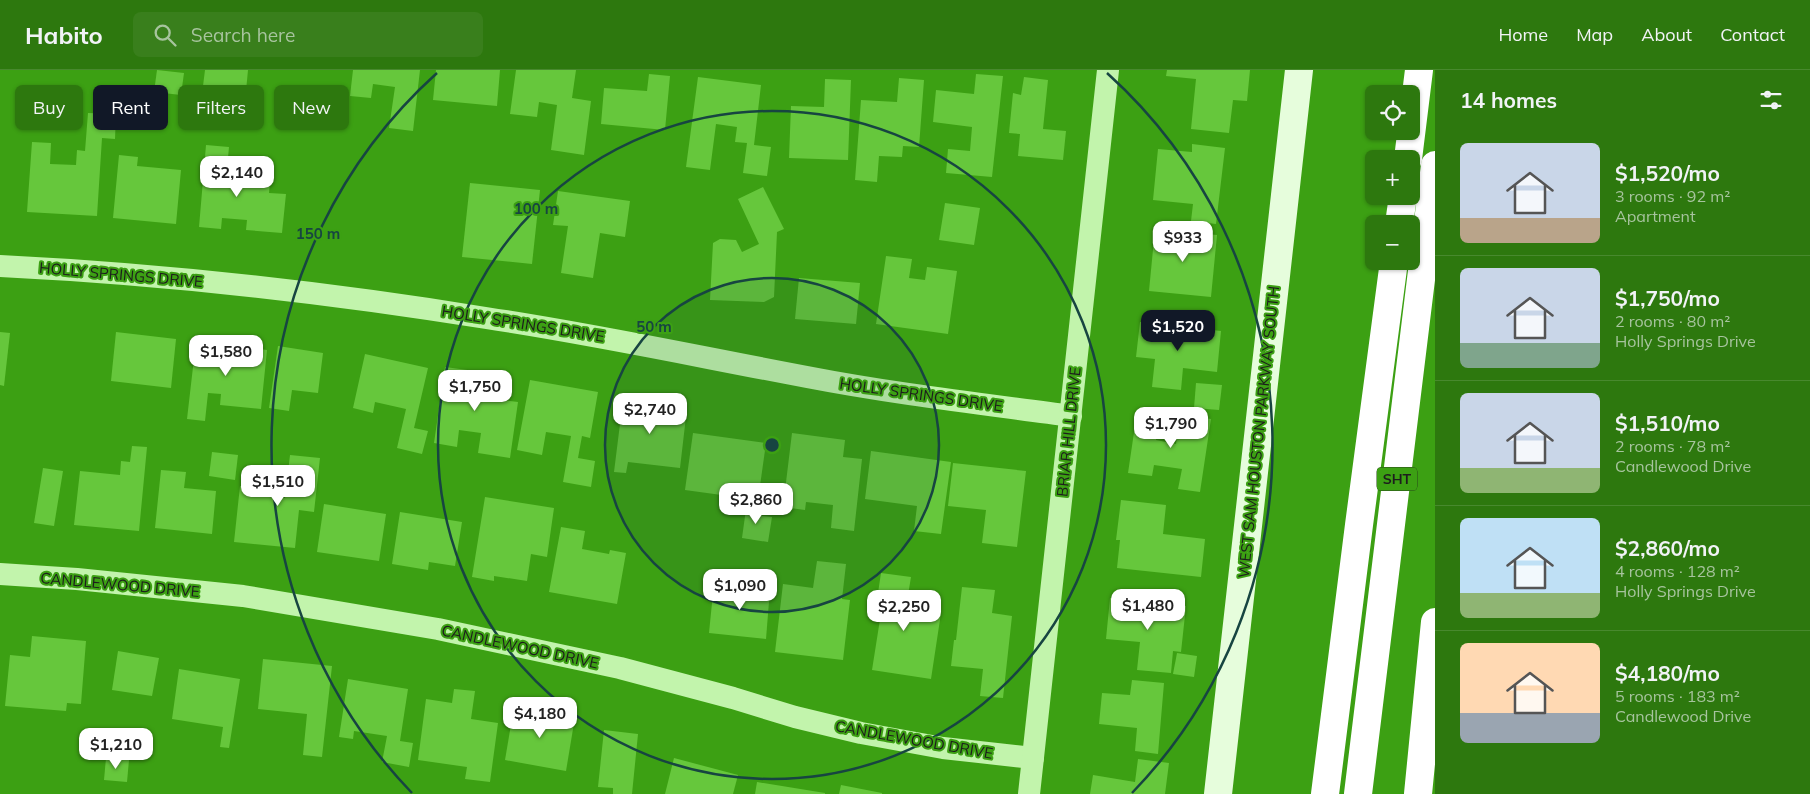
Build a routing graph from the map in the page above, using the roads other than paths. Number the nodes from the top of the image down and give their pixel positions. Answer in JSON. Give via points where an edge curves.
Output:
{"nodes":[{"id":1,"x":1108,"y":70,"type":"edge"},
{"id":2,"x":1299,"y":70,"type":"edge"},
{"id":3,"x":1420,"y":70,"type":"edge"},
{"id":4,"x":1409,"y":150,"type":"edge"},
{"id":5,"x":1435,"y":165,"type":"edge"},
{"id":6,"x":1435,"y":246,"type":"edge"},
{"id":7,"x":0,"y":266,"type":"edge"},
{"id":8,"x":1393,"y":270,"type":"edge"},
{"id":9,"x":1071,"y":416,"type":"junction"},
{"id":10,"x":0,"y":574,"type":"edge"},
{"id":11,"x":1435,"y":622,"type":"edge"},
{"id":12,"x":1033,"y":758,"type":"junction"},
{"id":13,"x":1029,"y":794,"type":"edge"},
{"id":14,"x":1218,"y":794,"type":"edge"},
{"id":15,"x":1325,"y":794,"type":"edge"},
{"id":16,"x":1358,"y":794,"type":"edge"},
{"id":17,"x":1374,"y":794,"type":"edge"},
{"id":18,"x":1418,"y":794,"type":"edge"}],
"edges":[{"from":1,"to":9,"type":"street","name":"BRIAR HILL DRIVE"},
{"from":2,"to":14,"type":"main road","name":"WEST SAM HOUSTON PARKWAY SOUTH"},
{"from":3,"to":4,"type":"highway"},
{"from":5,"to":16,"type":"highway","number":"SHT"},
{"from":6,"to":17,"type":"highway","number":"SHT"},
{"from":7,"to":9,"type":"street","name":"HOLLY SPRINGS DRIVE","via":[[89,270],[294,290],[486,317],[644,344],[889,392]]},
{"from":8,"to":15,"type":"highway","number":"SHT"},
{"from":9,"to":12,"type":"street","name":"BRIAR HILL DRIVE"},
{"from":10,"to":12,"type":"street","name":"CANDLEWOOD DRIVE","via":[[243,596],[438,629],[620,668],[861,733],[943,748]]},
{"from":11,"to":18,"type":"highway"},
{"from":12,"to":13,"type":"street","name":"BRIAR HILL DRIVE"}]}
